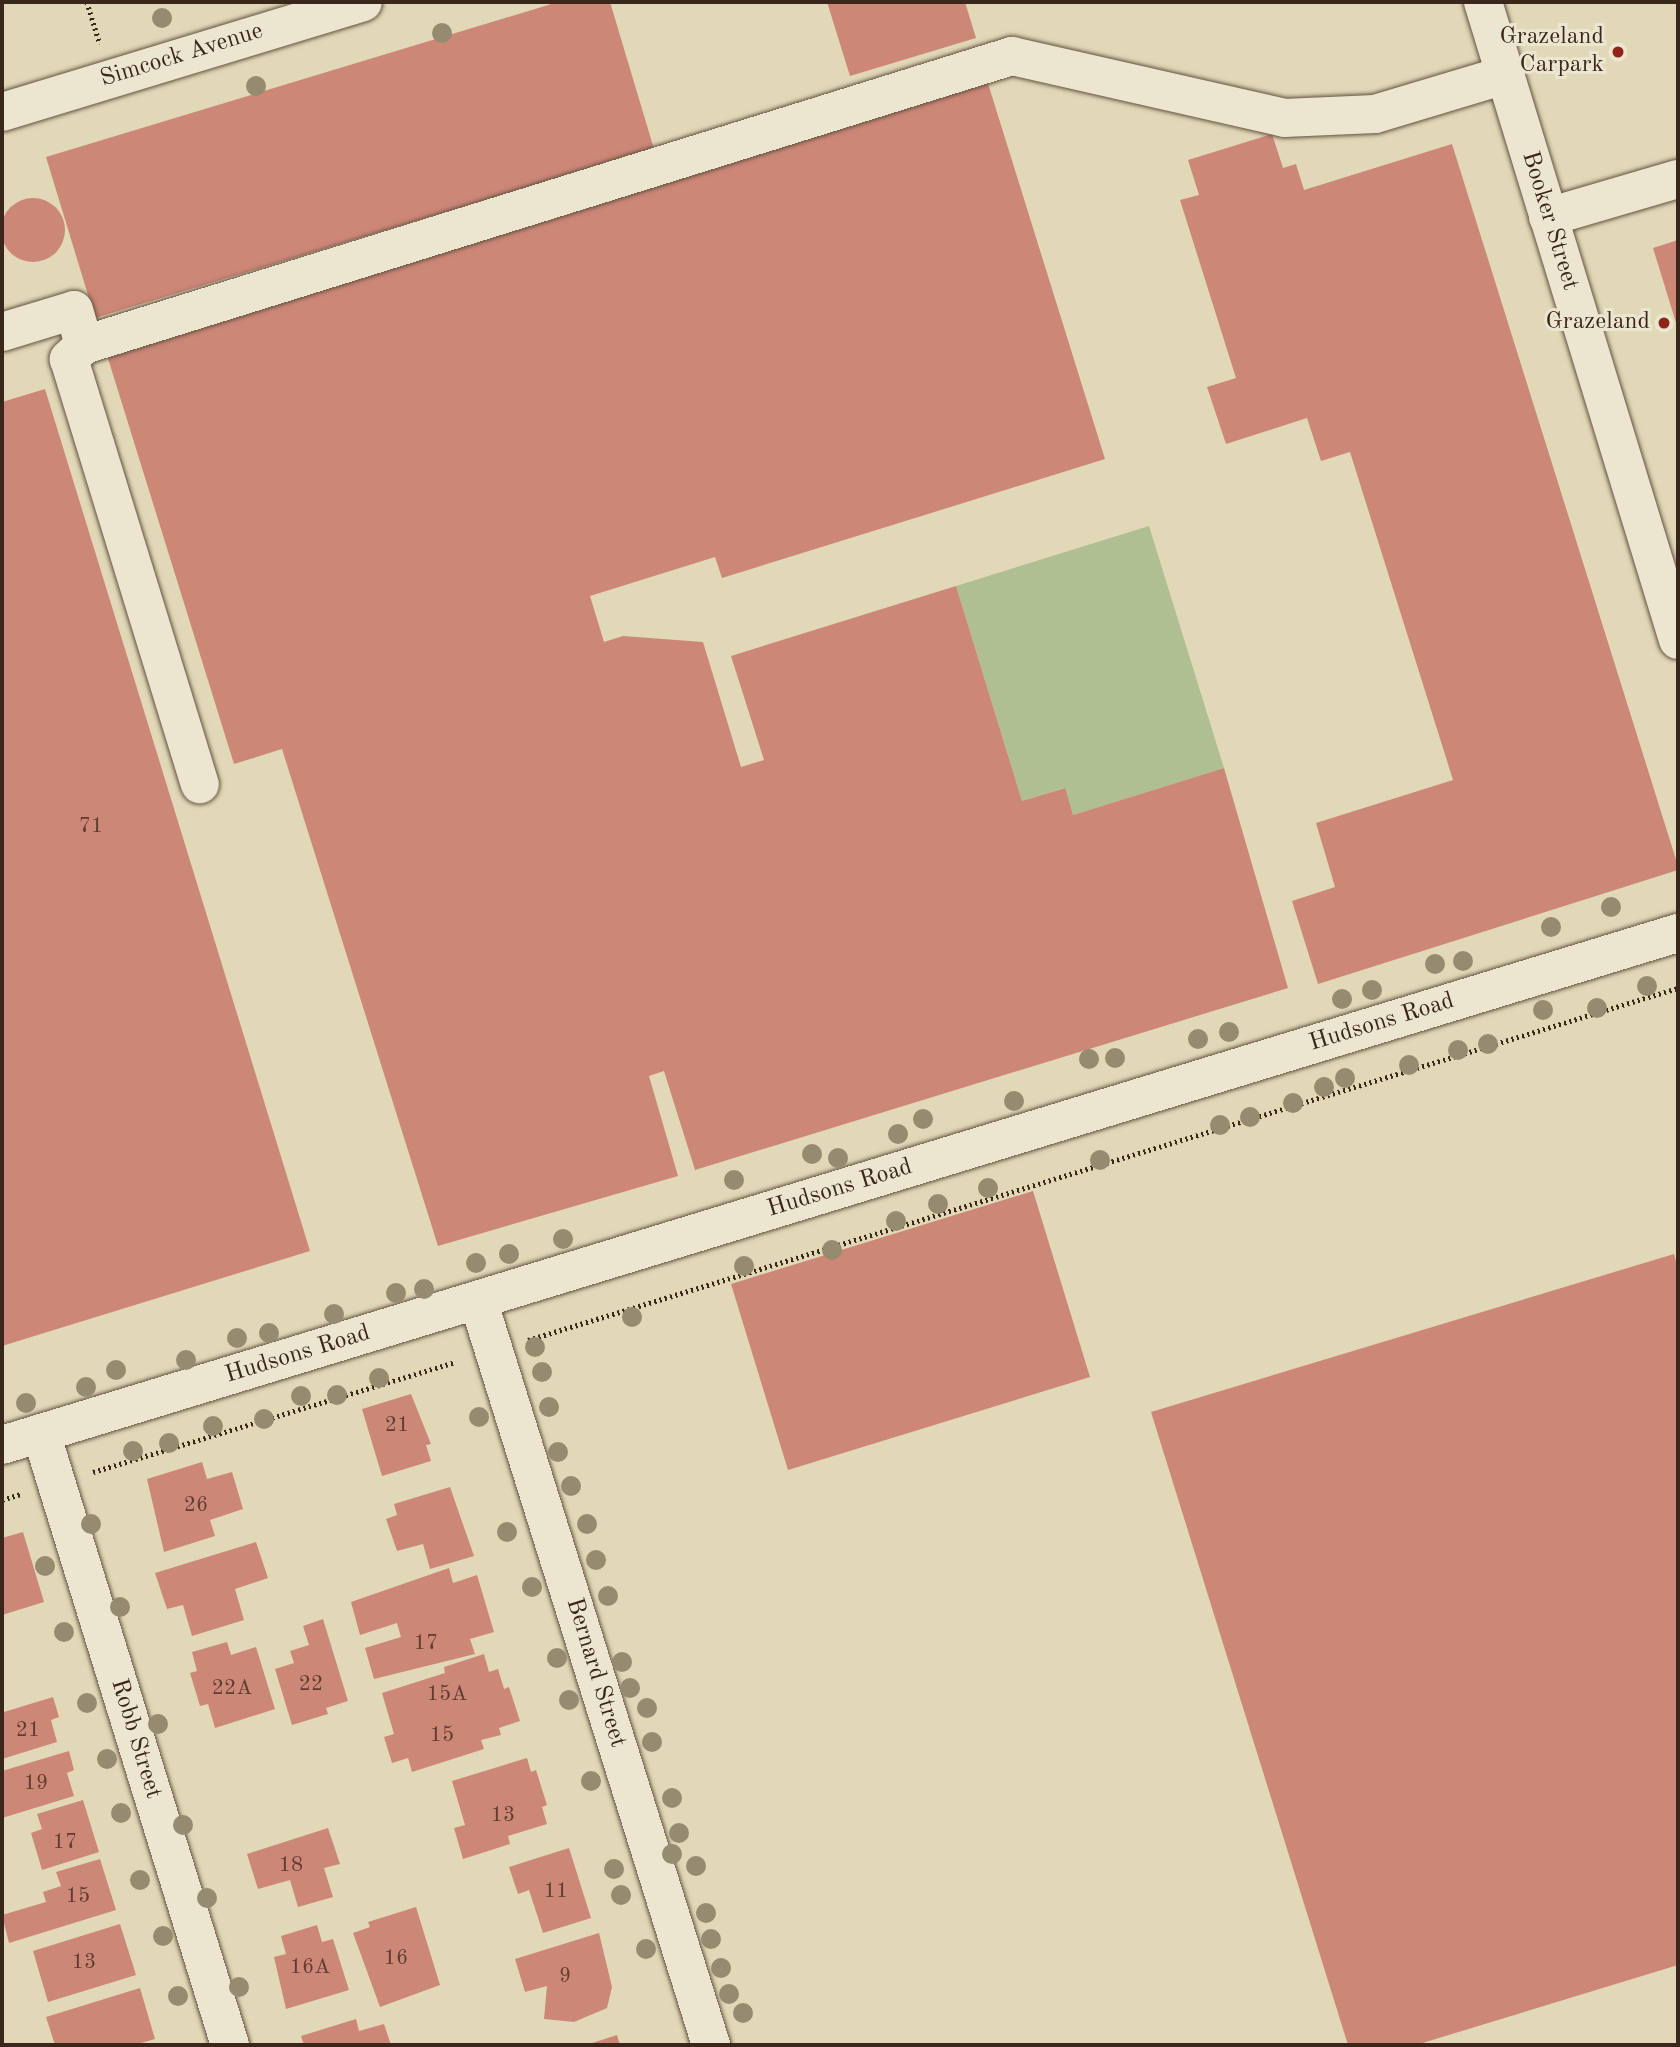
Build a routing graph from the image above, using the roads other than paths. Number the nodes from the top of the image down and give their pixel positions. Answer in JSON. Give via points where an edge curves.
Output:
{"nodes":[{"id":1,"x":363,"y":2,"type":"edge"},
{"id":2,"x":1483,"y":2,"type":"edge"},
{"id":3,"x":1505,"y":75,"type":"junction"},
{"id":4,"x":2,"y":111,"type":"edge"},
{"id":5,"x":1678,"y":180,"type":"edge"},
{"id":6,"x":1548,"y":217,"type":"junction"},
{"id":7,"x":2,"y":332,"type":"edge"},
{"id":8,"x":84,"y":345,"type":"junction"},
{"id":9,"x":1678,"y":640,"type":"edge"},
{"id":10,"x":200,"y":784,"type":"dead end"},
{"id":11,"x":1678,"y":933,"type":"edge"},
{"id":12,"x":478,"y":1300,"type":"junction"},
{"id":13,"x":41,"y":1433,"type":"junction"},
{"id":14,"x":2,"y":1445,"type":"edge"},
{"id":15,"x":230,"y":2045,"type":"edge"},
{"id":16,"x":712,"y":2045,"type":"edge"}],
"edges":[{"from":1,"to":4,"type":"street","name":"Simcock Avenue"},
{"from":2,"to":3,"type":"street","name":"Booker Street"},
{"from":3,"to":6,"type":"street","name":"Booker Street"},
{"from":3,"to":8,"type":"street","via":[[1375,114],[1284,118],[1012,56]]},
{"from":5,"to":6,"type":"street"},
{"from":6,"to":9,"type":"street","name":"Booker Street"},
{"from":7,"to":8,"type":"street","via":[[74,310]]},
{"from":8,"to":10,"type":"street","via":[[69,359]]},
{"from":11,"to":12,"type":"street","name":"Hudsons Road"},
{"from":12,"to":13,"type":"street","name":"Hudsons Road"},
{"from":12,"to":16,"type":"street","name":"Bernard Street"},
{"from":13,"to":14,"type":"street","name":"Hudsons Road"},
{"from":13,"to":15,"type":"street","name":"Robb Street"}]}
